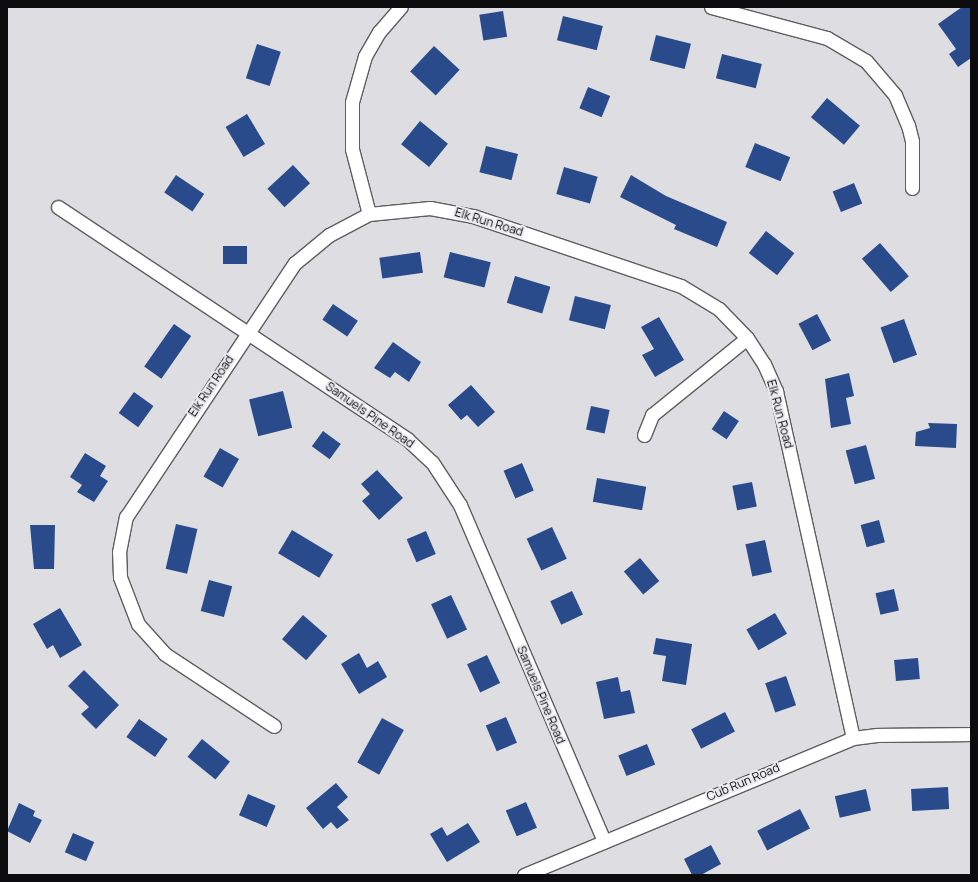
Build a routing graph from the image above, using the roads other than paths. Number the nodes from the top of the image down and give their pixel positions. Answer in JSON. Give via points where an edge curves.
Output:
{"nodes":[{"id":1,"x":401,"y":7,"type":"edge"},
{"id":2,"x":711,"y":7,"type":"edge"},
{"id":3,"x":912,"y":188,"type":"dead end"},
{"id":4,"x":58,"y":207,"type":"dead end"},
{"id":5,"x":369,"y":214,"type":"junction"},
{"id":6,"x":246,"y":332,"type":"junction"},
{"id":7,"x":747,"y":338,"type":"junction"},
{"id":8,"x":644,"y":435,"type":"dead end"},
{"id":9,"x":274,"y":726,"type":"dead end"},
{"id":10,"x":971,"y":734,"type":"edge"},
{"id":11,"x":853,"y":738,"type":"junction"},
{"id":12,"x":604,"y":841,"type":"junction"},
{"id":13,"x":524,"y":875,"type":"edge"}],
"edges":[{"from":1,"to":5,"type":"street","via":[[379,32],[365,56],[352,102],[352,149]]},
{"from":2,"to":3,"type":"street","via":[[827,38],[866,61],[895,95],[908,125],[912,141]]},
{"from":4,"to":6,"type":"street","name":"Samuels Pine Road"},
{"from":5,"to":6,"type":"street","name":"Elk Run Road","via":[[329,235],[306,252]]},
{"from":5,"to":7,"type":"street","name":"Elk Run Road","via":[[430,208],[473,216],[681,286],[719,309]]},
{"from":6,"to":9,"type":"street","name":"Elk Run Road","via":[[131,506],[120,540],[120,577],[131,613],[155,645]]},
{"from":6,"to":12,"type":"street","name":"Samuels Pine Road","via":[[407,439],[442,475],[460,505]]},
{"from":7,"to":8,"type":"street","via":[[652,415]]},
{"from":7,"to":11,"type":"street","name":"Elk Run Road","via":[[764,364],[776,391]]},
{"from":10,"to":11,"type":"street","name":"Cub Run Road","via":[[877,735]]},
{"from":11,"to":12,"type":"street","name":"Cub Run Road"},
{"from":12,"to":13,"type":"street","name":"Cub Run Road"}]}
